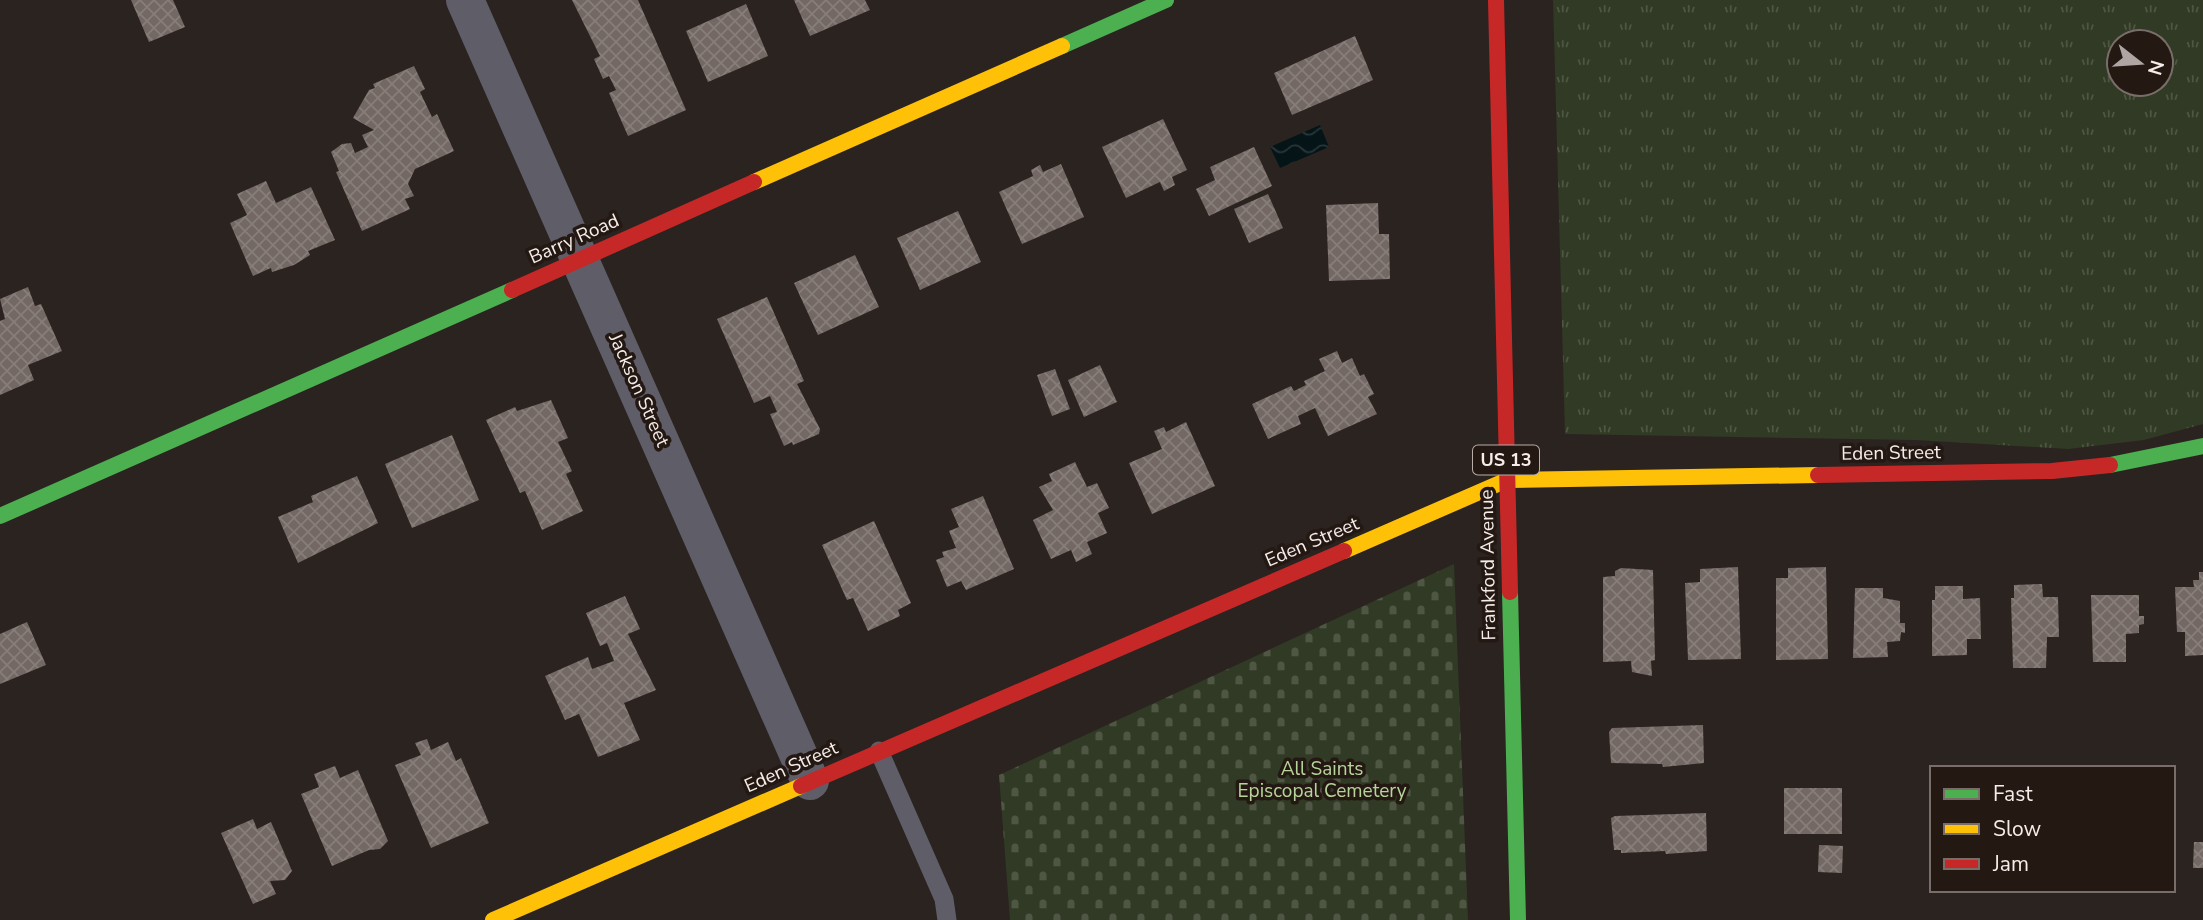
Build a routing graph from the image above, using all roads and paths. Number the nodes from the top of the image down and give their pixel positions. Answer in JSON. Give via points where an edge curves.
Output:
{"nodes":[{"id":1,"x":466,"y":0,"type":"edge"},
{"id":2,"x":1166,"y":0,"type":"edge"},
{"id":3,"x":1496,"y":0,"type":"edge"},
{"id":4,"x":582,"y":259,"type":"junction"},
{"id":5,"x":2203,"y":446,"type":"edge"},
{"id":6,"x":1507,"y":480,"type":"junction"},
{"id":7,"x":0,"y":516,"type":"edge"},
{"id":8,"x":879,"y":751,"type":"junction"},
{"id":9,"x":810,"y":781,"type":"junction"},
{"id":10,"x":493,"y":920,"type":"edge"},
{"id":11,"x":947,"y":920,"type":"edge"},
{"id":12,"x":1518,"y":920,"type":"edge"}],
"edges":[{"from":1,"to":4,"type":"street","name":"Jackson Street"},
{"from":2,"to":4,"type":"street","name":"Barry Road"},
{"from":3,"to":6,"type":"street","name":"Frankford Avenue","number":"US 13"},
{"from":4,"to":7,"type":"street","name":"Barry Road"},
{"from":4,"to":9,"type":"street","name":"Jackson Street"},
{"from":5,"to":6,"type":"street","name":"Eden Street","via":[[2115,465],[2052,471]]},
{"from":6,"to":8,"type":"street","name":"Eden Street"},
{"from":6,"to":12,"type":"street","name":"Frankford Avenue","number":"US 13"},
{"from":8,"to":9,"type":"street","name":"Eden Street"},
{"from":8,"to":11,"type":"lane","via":[[944,899]]},
{"from":9,"to":10,"type":"street","name":"Eden Street"}]}
